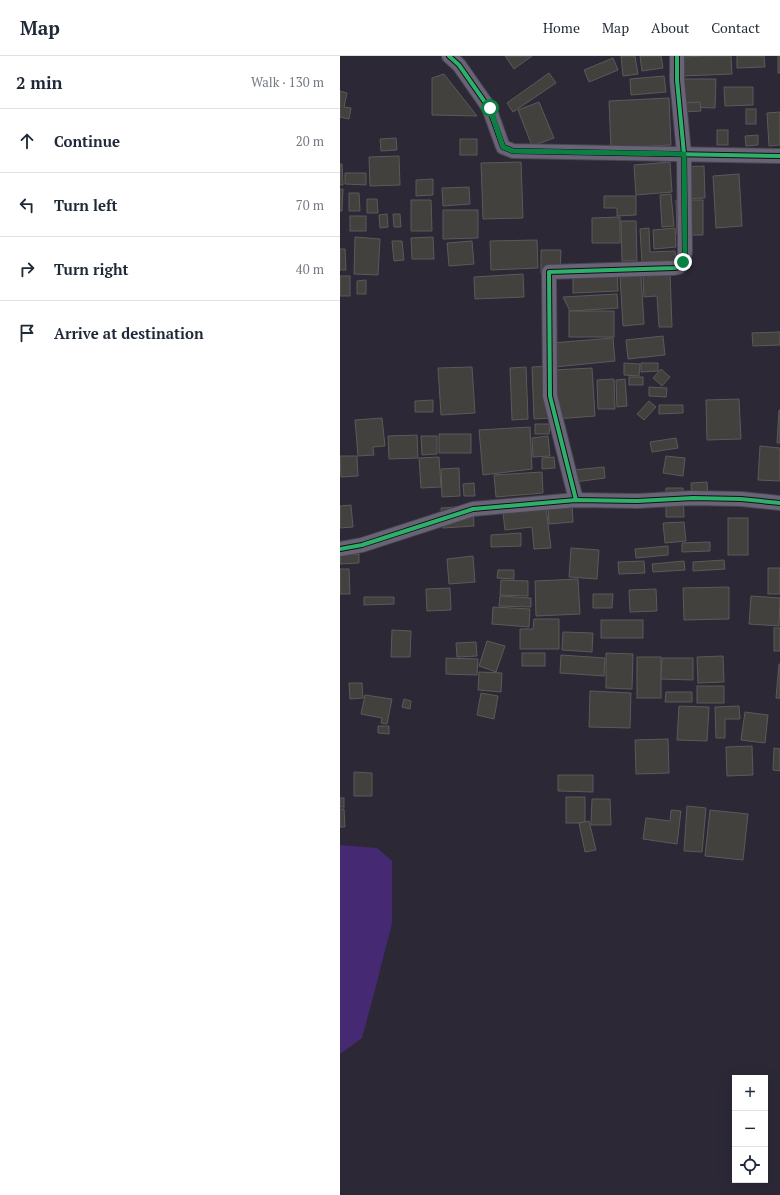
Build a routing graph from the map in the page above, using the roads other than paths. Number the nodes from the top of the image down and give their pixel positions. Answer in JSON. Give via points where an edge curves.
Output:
{"nodes":[{"id":1,"x":449,"y":56,"type":"edge"},
{"id":2,"x":676,"y":56,"type":"edge"},
{"id":3,"x":684,"y":154,"type":"junction"},
{"id":4,"x":780,"y":156,"type":"edge"},
{"id":5,"x":576,"y":500,"type":"junction"},
{"id":6,"x":780,"y":503,"type":"edge"},
{"id":7,"x":340,"y":549,"type":"edge"}],
"edges":[{"from":1,"to":3,"type":"street","via":[[459,65],[490,108],[503,147],[513,151]]},
{"from":2,"to":3,"type":"street"},
{"from":3,"to":4,"type":"street"},
{"from":3,"to":5,"type":"street","via":[[685,252],[679,267],[549,272],[550,396]]},
{"from":5,"to":6,"type":"street","via":[[637,501],[693,498]]},
{"from":5,"to":7,"type":"street","via":[[473,509],[362,545]]}]}
